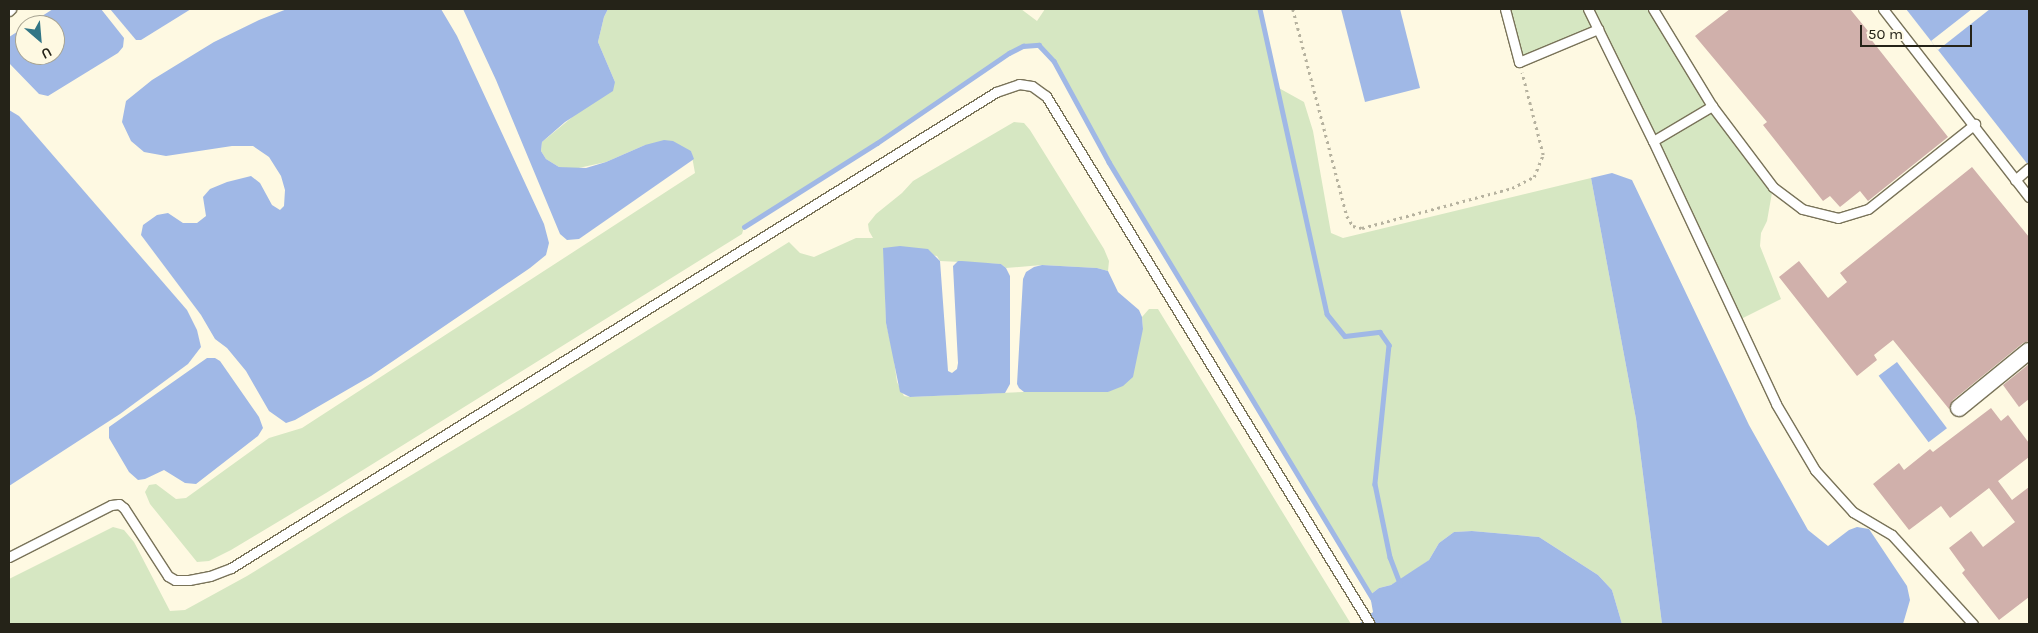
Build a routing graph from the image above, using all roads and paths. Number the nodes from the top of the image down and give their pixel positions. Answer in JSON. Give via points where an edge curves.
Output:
{"nodes":[{"id":1,"x":1294,"y":9,"type":"edge"},
{"id":2,"x":1505,"y":9,"type":"edge"},
{"id":3,"x":1588,"y":9,"type":"edge"},
{"id":4,"x":1653,"y":9,"type":"edge"},
{"id":5,"x":1883,"y":9,"type":"edge"},
{"id":6,"x":1598,"y":29,"type":"junction"},
{"id":7,"x":1519,"y":62,"type":"junction"},
{"id":8,"x":1712,"y":106,"type":"junction"},
{"id":9,"x":1974,"y":124,"type":"junction"},
{"id":10,"x":1653,"y":141,"type":"junction"},
{"id":11,"x":2029,"y":168,"type":"edge"},
{"id":12,"x":2015,"y":180,"type":"junction"},
{"id":13,"x":2029,"y":197,"type":"edge"},
{"id":14,"x":2029,"y":351,"type":"edge"},
{"id":15,"x":1959,"y":408,"type":"dead end"},
{"id":16,"x":9,"y":557,"type":"edge"},
{"id":17,"x":1370,"y":624,"type":"edge"},
{"id":18,"x":1973,"y":624,"type":"edge"}],
"edges":[{"from":1,"to":7,"type":"path","via":[[1347,216],[1353,226],[1362,228],[1512,188],[1534,177],[1543,155]]},
{"from":2,"to":7,"type":"lane"},
{"from":3,"to":6,"type":"lane"},
{"from":4,"to":8,"type":"lane"},
{"from":5,"to":9,"type":"lane"},
{"from":6,"to":7,"type":"lane"},
{"from":6,"to":10,"type":"lane"},
{"from":8,"to":9,"type":"lane","via":[[1773,186],[1802,209],[1838,218],[1868,209]]},
{"from":8,"to":10,"type":"lane"},
{"from":9,"to":12,"type":"lane"},
{"from":10,"to":18,"type":"lane","via":[[1776,404],[1815,470],[1853,512],[1892,535]]},
{"from":11,"to":12,"type":"lane"},
{"from":12,"to":13,"type":"lane"},
{"from":14,"to":15,"type":"street"},
{"from":16,"to":17,"type":"lane","via":[[111,505],[119,504],[168,576],[175,580],[189,580],[231,568],[996,92],[1019,84],[1032,86],[1046,96]]}]}
